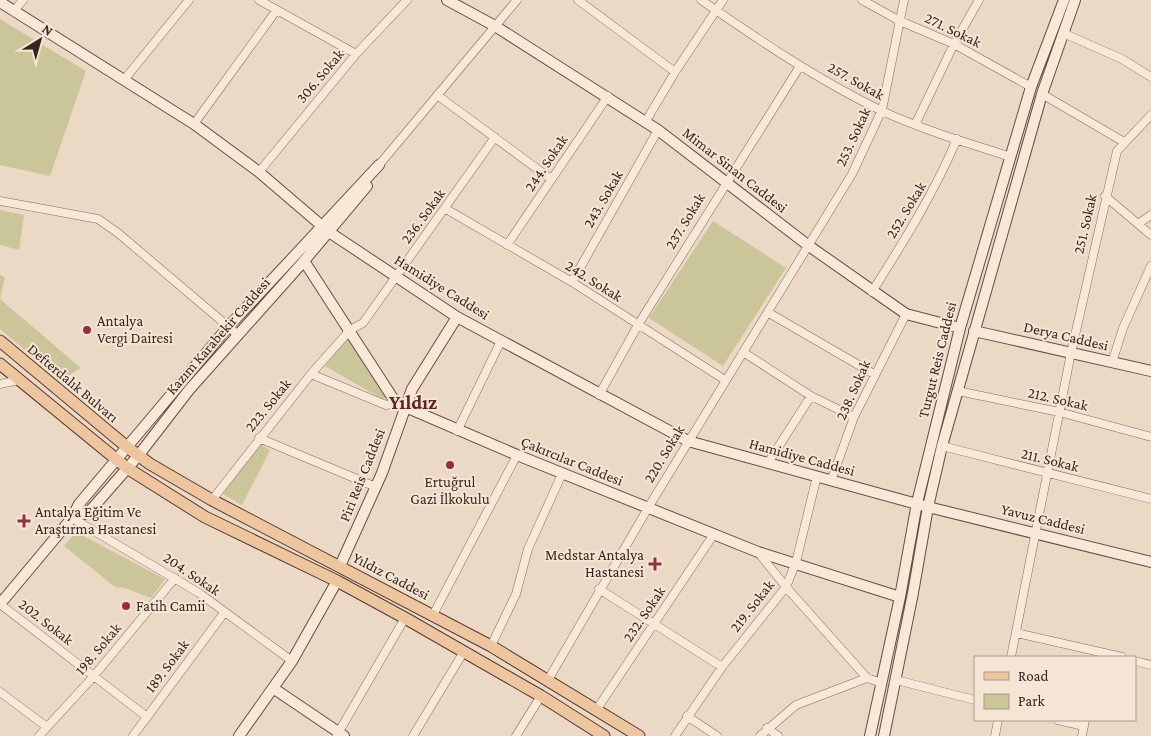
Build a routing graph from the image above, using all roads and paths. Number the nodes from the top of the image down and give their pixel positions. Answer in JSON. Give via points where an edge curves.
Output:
{"nodes":[{"id":1,"x":22,"y":0,"type":"edge"},
{"id":2,"x":189,"y":0,"type":"edge"},
{"id":3,"x":259,"y":0,"type":"edge"},
{"id":4,"x":407,"y":0,"type":"edge"},
{"id":5,"x":447,"y":0,"type":"edge"},
{"id":6,"x":517,"y":0,"type":"edge"},
{"id":7,"x":578,"y":0,"type":"edge"},
{"id":8,"x":701,"y":0,"type":"edge"},
{"id":9,"x":723,"y":0,"type":"edge"},
{"id":10,"x":862,"y":0,"type":"edge"},
{"id":11,"x":904,"y":0,"type":"edge"},
{"id":12,"x":979,"y":0,"type":"edge"},
{"id":13,"x":1064,"y":0,"type":"edge"},
{"id":14,"x":1075,"y":0,"type":"edge"},
{"id":15,"x":0,"y":2,"type":"edge"},
{"id":16,"x":14,"y":11,"type":"junction"},
{"id":17,"x":276,"y":11,"type":"junction"},
{"id":18,"x":718,"y":11,"type":"junction"},
{"id":19,"x":900,"y":21,"type":"junction"},
{"id":20,"x":495,"y":26,"type":"junction"},
{"id":21,"x":1063,"y":33,"type":"junction"},
{"id":22,"x":954,"y":44,"type":"junction"},
{"id":23,"x":356,"y":54,"type":"junction"},
{"id":24,"x":800,"y":66,"type":"junction"},
{"id":25,"x":675,"y":72,"type":"junction"},
{"id":26,"x":1151,"y":77,"type":"edge"},
{"id":27,"x":124,"y":80,"type":"junction"},
{"id":28,"x":1031,"y":87,"type":"junction"},
{"id":29,"x":1042,"y":94,"type":"junction"},
{"id":30,"x":437,"y":95,"type":"junction"},
{"id":31,"x":608,"y":96,"type":"junction"},
{"id":32,"x":882,"y":110,"type":"junction"},
{"id":33,"x":1151,"y":115,"type":"edge"},
{"id":34,"x":646,"y":121,"type":"junction"},
{"id":35,"x":194,"y":124,"type":"junction"},
{"id":36,"x":915,"y":125,"type":"junction"},
{"id":37,"x":658,"y":130,"type":"junction"},
{"id":38,"x":494,"y":137,"type":"junction"},
{"id":39,"x":957,"y":139,"type":"junction"},
{"id":40,"x":1124,"y":142,"type":"junction"},
{"id":41,"x":1011,"y":157,"type":"junction"},
{"id":42,"x":379,"y":165,"type":"joint"},
{"id":43,"x":259,"y":172,"type":"junction"},
{"id":44,"x":551,"y":179,"type":"junction"},
{"id":45,"x":726,"y":181,"type":"junction"},
{"id":46,"x":1105,"y":196,"type":"junction"},
{"id":47,"x":0,"y":201,"type":"edge"},
{"id":48,"x":446,"y":208,"type":"junction"},
{"id":49,"x":1151,"y":215,"type":"edge"},
{"id":50,"x":1138,"y":224,"type":"junction"},
{"id":51,"x":325,"y":229,"type":"junction"},
{"id":52,"x":1151,"y":235,"type":"edge"},
{"id":53,"x":507,"y":245,"type":"junction"},
{"id":54,"x":809,"y":246,"type":"junction"},
{"id":55,"x":304,"y":261,"type":"junction"},
{"id":56,"x":1151,"y":266,"type":"edge"},
{"id":57,"x":396,"y":277,"type":"junction"},
{"id":58,"x":572,"y":282,"type":"junction"},
{"id":59,"x":872,"y":292,"type":"junction"},
{"id":60,"x":769,"y":313,"type":"junction"},
{"id":61,"x":906,"y":314,"type":"junction"},
{"id":62,"x":457,"y":317,"type":"junction"},
{"id":63,"x":638,"y":325,"type":"junction"},
{"id":64,"x":228,"y":327,"type":"junction"},
{"id":65,"x":960,"y":328,"type":"junction"},
{"id":66,"x":350,"y":330,"type":"junction"},
{"id":67,"x":974,"y":331,"type":"junction"},
{"id":68,"x":238,"y":334,"type":"junction"},
{"id":69,"x":500,"y":341,"type":"junction"},
{"id":70,"x":0,"y":342,"type":"edge"},
{"id":71,"x":743,"y":352,"type":"junction"},
{"id":72,"x":1071,"y":353,"type":"junction"},
{"id":73,"x":1112,"y":362,"type":"junction"},
{"id":74,"x":0,"y":364,"type":"edge"},
{"id":75,"x":1151,"y":371,"type":"edge"},
{"id":76,"x":311,"y":374,"type":"junction"},
{"id":77,"x":874,"y":374,"type":"junction"},
{"id":78,"x":19,"y":380,"type":"junction"},
{"id":79,"x":725,"y":380,"type":"junction"},
{"id":80,"x":0,"y":384,"type":"edge"},
{"id":81,"x":958,"y":391,"type":"junction"},
{"id":82,"x":599,"y":395,"type":"junction"},
{"id":83,"x":811,"y":396,"type":"junction"},
{"id":84,"x":400,"y":405,"type":"junction"},
{"id":85,"x":1060,"y":412,"type":"junction"},
{"id":86,"x":854,"y":417,"type":"junction"},
{"id":87,"x":457,"y":431,"type":"junction"},
{"id":88,"x":1151,"y":436,"type":"edge"},
{"id":89,"x":259,"y":438,"type":"junction"},
{"id":90,"x":688,"y":441,"type":"junction"},
{"id":91,"x":942,"y":446,"type":"junction"},
{"id":92,"x":127,"y":448,"type":"junction"},
{"id":93,"x":517,"y":455,"type":"junction"},
{"id":94,"x":138,"y":456,"type":"junction"},
{"id":95,"x":117,"y":459,"type":"junction"},
{"id":96,"x":768,"y":463,"type":"junction"},
{"id":97,"x":127,"y":468,"type":"junction"},
{"id":98,"x":1047,"y":473,"type":"junction"},
{"id":99,"x":562,"y":474,"type":"junction"},
{"id":100,"x":817,"y":476,"type":"junction"},
{"id":101,"x":831,"y":480,"type":"junction"},
{"id":102,"x":376,"y":487,"type":"junction"},
{"id":103,"x":1151,"y":499,"type":"edge"},
{"id":104,"x":212,"y":500,"type":"junction"},
{"id":105,"x":917,"y":503,"type":"junction"},
{"id":106,"x":928,"y":506,"type":"junction"},
{"id":107,"x":648,"y":508,"type":"junction"},
{"id":108,"x":72,"y":518,"type":"junction"},
{"id":109,"x":1037,"y":532,"type":"junction"},
{"id":110,"x":714,"y":534,"type":"junction"},
{"id":111,"x":758,"y":552,"type":"junction"},
{"id":112,"x":796,"y":562,"type":"junction"},
{"id":113,"x":1151,"y":562,"type":"edge"},
{"id":114,"x":340,"y":566,"type":"junction"},
{"id":115,"x":176,"y":578,"type":"junction"},
{"id":116,"x":337,"y":581,"type":"junction"},
{"id":117,"x":786,"y":587,"type":"junction"},
{"id":118,"x":599,"y":589,"type":"junction"},
{"id":119,"x":900,"y":597,"type":"junction"},
{"id":120,"x":0,"y":604,"type":"edge"},
{"id":121,"x":224,"y":613,"type":"junction"},
{"id":122,"x":434,"y":615,"type":"junction"},
{"id":123,"x":405,"y":618,"type":"junction"},
{"id":124,"x":653,"y":625,"type":"junction"},
{"id":125,"x":1016,"y":633,"type":"junction"},
{"id":126,"x":491,"y":646,"type":"junction"},
{"id":127,"x":463,"y":653,"type":"junction"},
{"id":128,"x":1099,"y":654,"type":"edge"},
{"id":129,"x":1011,"y":656,"type":"edge"},
{"id":130,"x":1114,"y":656,"type":"edge"},
{"id":131,"x":292,"y":661,"type":"junction"},
{"id":132,"x":1136,"y":661,"type":"edge"},
{"id":133,"x":1151,"y":665,"type":"edge"},
{"id":134,"x":722,"y":666,"type":"junction"},
{"id":135,"x":93,"y":677,"type":"junction"},
{"id":136,"x":867,"y":678,"type":"junction"},
{"id":137,"x":548,"y":680,"type":"junction"},
{"id":138,"x":896,"y":680,"type":"junction"},
{"id":139,"x":882,"y":683,"type":"junction"},
{"id":140,"x":273,"y":688,"type":"junction"},
{"id":141,"x":0,"y":692,"type":"edge"},
{"id":142,"x":541,"y":696,"type":"junction"},
{"id":143,"x":974,"y":700,"type":"edge"},
{"id":144,"x":597,"y":710,"type":"junction"},
{"id":145,"x":687,"y":716,"type":"junction"},
{"id":146,"x":146,"y":717,"type":"junction"},
{"id":147,"x":998,"y":721,"type":"edge"},
{"id":148,"x":1067,"y":721,"type":"edge"},
{"id":149,"x":1085,"y":723,"type":"edge"},
{"id":150,"x":47,"y":728,"type":"junction"},
{"id":151,"x":767,"y":728,"type":"junction"},
{"id":152,"x":340,"y":735,"type":"edge"},
{"id":153,"x":600,"y":735,"type":"edge"},
{"id":154,"x":39,"y":736,"type":"edge"},
{"id":155,"x":133,"y":736,"type":"edge"},
{"id":156,"x":239,"y":736,"type":"edge"},
{"id":157,"x":413,"y":736,"type":"edge"},
{"id":158,"x":516,"y":736,"type":"edge"},
{"id":159,"x":638,"y":736,"type":"edge"},
{"id":160,"x":675,"y":736,"type":"edge"},
{"id":161,"x":717,"y":736,"type":"edge"},
{"id":162,"x":760,"y":736,"type":"edge"},
{"id":163,"x":778,"y":736,"type":"edge"},
{"id":164,"x":870,"y":736,"type":"edge"},
{"id":165,"x":884,"y":736,"type":"edge"},
{"id":166,"x":995,"y":736,"type":"edge"},
{"id":167,"x":1082,"y":736,"type":"edge"}],
"edges":[{"from":1,"to":16,"type":"street"},
{"from":2,"to":27,"type":"street"},
{"from":3,"to":17,"type":"street"},
{"from":4,"to":23,"type":"street","name":"306. Sokak"},
{"from":5,"to":20,"type":"street","name":"Mimar Sinan Caddesi"},
{"from":6,"to":20,"type":"street","name":"Kazım Karabekir Caddesi"},
{"from":7,"to":25,"type":"street"},
{"from":8,"to":18,"type":"street","name":"257. Sokak"},
{"from":9,"to":18,"type":"street"},
{"from":10,"to":19,"type":"street","name":"271. Sokak"},
{"from":11,"to":19,"type":"street","name":"253. Sokak"},
{"from":12,"to":22,"type":"street"},
{"from":13,"to":28,"type":"street","name":"Turgut Reis Caddesi"},
{"from":14,"to":21,"type":"street","name":"Turgut Reis Caddesi"},
{"from":15,"to":16,"type":"street","name":"Hamidiye Caddesi"},
{"from":16,"to":27,"type":"street","name":"Hamidiye Caddesi"},
{"from":17,"to":23,"type":"street"},
{"from":17,"to":35,"type":"street"},
{"from":18,"to":24,"type":"street","name":"257. Sokak"},
{"from":18,"to":25,"type":"street"},
{"from":19,"to":22,"type":"street","name":"271. Sokak"},
{"from":19,"to":32,"type":"street","name":"253. Sokak"},
{"from":20,"to":30,"type":"street","name":"Kazım Karabekir Caddesi"},
{"from":20,"to":31,"type":"street","name":"Mimar Sinan Caddesi"},
{"from":21,"to":26,"type":"street","via":[[1122,59]]},
{"from":21,"to":29,"type":"street","name":"Turgut Reis Caddesi"},
{"from":22,"to":28,"type":"street","name":"271. Sokak"},
{"from":22,"to":36,"type":"street"},
{"from":23,"to":43,"type":"street","name":"306. Sokak"},
{"from":24,"to":32,"type":"street","name":"257. Sokak"},
{"from":24,"to":45,"type":"street","name":"237. Sokak"},
{"from":25,"to":34,"type":"street"},
{"from":27,"to":35,"type":"street","name":"Hamidiye Caddesi"},
{"from":28,"to":41,"type":"street","name":"Turgut Reis Caddesi"},
{"from":29,"to":40,"type":"street"},
{"from":29,"to":67,"type":"street","name":"Turgut Reis Caddesi"},
{"from":30,"to":38,"type":"street"},
{"from":30,"to":42,"type":"street","name":"Kazım Karabekir Caddesi"},
{"from":31,"to":34,"type":"street","name":"Mimar Sinan Caddesi"},
{"from":31,"to":44,"type":"street","name":"244. Sokak"},
{"from":32,"to":36,"type":"street","name":"257. Sokak"},
{"from":32,"to":54,"type":"street","name":"253. Sokak","via":[[852,174]]},
{"from":33,"to":40,"type":"street","name":"251. Sokak"},
{"from":34,"to":37,"type":"street","name":"Mimar Sinan Caddesi"},
{"from":35,"to":43,"type":"street","name":"Hamidiye Caddesi"},
{"from":36,"to":39,"type":"street","name":"257. Sokak"},
{"from":37,"to":45,"type":"street","name":"Mimar Sinan Caddesi"},
{"from":37,"to":58,"type":"street","name":"243. Sokak"},
{"from":38,"to":44,"type":"street"},
{"from":38,"to":48,"type":"street","name":"236. Sokak"},
{"from":39,"to":41,"type":"street","name":"257. Sokak"},
{"from":39,"to":59,"type":"street","name":"252. Sokak","via":[[918,219]]},
{"from":40,"to":46,"type":"street","name":"251. Sokak","via":[[1117,151]]},
{"from":41,"to":65,"type":"street","name":"Turgut Reis Caddesi"},
{"from":42,"to":51,"type":"street","name":"Kazım Karabekir Caddesi","via":[[366,188]]},
{"from":43,"to":51,"type":"street","name":"Hamidiye Caddesi"},
{"from":44,"to":53,"type":"street","name":"244. Sokak"},
{"from":45,"to":54,"type":"street","name":"Mimar Sinan Caddesi"},
{"from":45,"to":63,"type":"street","name":"237. Sokak"},
{"from":46,"to":50,"type":"street"},
{"from":46,"to":72,"type":"street","name":"251. Sokak"},
{"from":47,"to":64,"type":"street","via":[[98,219]]},
{"from":48,"to":53,"type":"street","name":"242. Sokak"},
{"from":48,"to":57,"type":"street","name":"236. Sokak"},
{"from":49,"to":50,"type":"street"},
{"from":50,"to":52,"type":"street"},
{"from":51,"to":55,"type":"street","name":"Kazım Karabekir Caddesi"},
{"from":51,"to":57,"type":"street","name":"Hamidiye Caddesi"},
{"from":51,"to":64,"type":"street","name":"Kazım Karabekir Caddesi"},
{"from":53,"to":58,"type":"street","name":"242. Sokak"},
{"from":54,"to":59,"type":"street","name":"Mimar Sinan Caddesi"},
{"from":54,"to":60,"type":"street","name":"220. Sokak"},
{"from":55,"to":66,"type":"street"},
{"from":55,"to":68,"type":"street","name":"Kazım Karabekir Caddesi"},
{"from":56,"to":73,"type":"street"},
{"from":57,"to":62,"type":"street","name":"Hamidiye Caddesi"},
{"from":57,"to":66,"type":"street","name":"236. Sokak","via":[[364,323]]},
{"from":58,"to":63,"type":"street","name":"242. Sokak"},
{"from":59,"to":61,"type":"street","name":"Mimar Sinan Caddesi"},
{"from":60,"to":71,"type":"street","name":"220. Sokak"},
{"from":60,"to":77,"type":"street"},
{"from":61,"to":65,"type":"street","name":"Mimar Sinan Caddesi"},
{"from":61,"to":77,"type":"street","name":"238. Sokak"},
{"from":62,"to":69,"type":"street","name":"Hamidiye Caddesi"},
{"from":62,"to":84,"type":"street","name":"Piri Reis Caddesi"},
{"from":63,"to":79,"type":"street","name":"242. Sokak"},
{"from":63,"to":82,"type":"street","name":"237. Sokak"},
{"from":64,"to":68,"type":"street"},
{"from":64,"to":92,"type":"street","name":"Kazım Karabekir Caddesi"},
{"from":65,"to":105,"type":"street","name":"Turgut Reis Caddesi"},
{"from":66,"to":76,"type":"street","name":"223. Sokak"},
{"from":66,"to":84,"type":"street"},
{"from":67,"to":72,"type":"street","name":"Derya Caddesi"},
{"from":67,"to":81,"type":"street","name":"Turgut Reis Caddesi"},
{"from":68,"to":94,"type":"street","name":"Kazım Karabekir Caddesi"},
{"from":69,"to":82,"type":"street","name":"Hamidiye Caddesi"},
{"from":69,"to":87,"type":"street"},
{"from":70,"to":92,"type":"main road","name":"Defterdalık Bulvarı"},
{"from":71,"to":79,"type":"street","name":"220. Sokak"},
{"from":71,"to":83,"type":"street"},
{"from":72,"to":73,"type":"street","name":"Derya Caddesi"},
{"from":72,"to":85,"type":"street","name":"251. Sokak"},
{"from":73,"to":75,"type":"street","name":"Derya Caddesi"},
{"from":74,"to":78,"type":"main road","name":"Defterdalık Bulvarı"},
{"from":76,"to":84,"type":"street","via":[[386,404]]},
{"from":76,"to":89,"type":"street","name":"223. Sokak"},
{"from":77,"to":86,"type":"street","name":"238. Sokak"},
{"from":78,"to":80,"type":"street"},
{"from":78,"to":95,"type":"main road","name":"Defterdalık Bulvarı"},
{"from":79,"to":90,"type":"street","name":"220. Sokak"},
{"from":81,"to":85,"type":"street","name":"212. Sokak"},
{"from":81,"to":91,"type":"street","name":"Turgut Reis Caddesi"},
{"from":82,"to":90,"type":"street","name":"Hamidiye Caddesi"},
{"from":83,"to":86,"type":"street"},
{"from":83,"to":96,"type":"street"},
{"from":84,"to":87,"type":"street","name":"Çakırcılar Caddesi"},
{"from":84,"to":102,"type":"street","name":"Piri Reis Caddesi"},
{"from":85,"to":88,"type":"street","name":"212. Sokak"},
{"from":85,"to":98,"type":"street","name":"251. Sokak"},
{"from":86,"to":101,"type":"street","name":"238. Sokak"},
{"from":87,"to":93,"type":"street","name":"Çakırcılar Caddesi"},
{"from":89,"to":102,"type":"street"},
{"from":89,"to":104,"type":"street","name":"223. Sokak"},
{"from":90,"to":96,"type":"street","name":"Hamidiye Caddesi"},
{"from":90,"to":107,"type":"street","name":"220. Sokak"},
{"from":91,"to":98,"type":"street","name":"211. Sokak"},
{"from":91,"to":106,"type":"street","name":"Turgut Reis Caddesi"},
{"from":92,"to":94,"type":"main road","name":"Yıldız Caddesi"},
{"from":92,"to":95,"type":"street","name":"Kazım Karabekir Caddesi"},
{"from":93,"to":99,"type":"street","name":"Çakırcılar Caddesi"},
{"from":93,"to":122,"type":"street"},
{"from":94,"to":97,"type":"street","name":"Kazım Karabekir Caddesi"},
{"from":94,"to":104,"type":"main road","name":"Yıldız Caddesi"},
{"from":95,"to":97,"type":"main road","name":"Yıldız Caddesi"},
{"from":95,"to":108,"type":"street","name":"Kazım Karabekir Caddesi","via":[[79,504]]},
{"from":96,"to":100,"type":"street","name":"Hamidiye Caddesi"},
{"from":97,"to":108,"type":"street","name":"Kazım Karabekir Caddesi","via":[[90,512]]},
{"from":97,"to":116,"type":"main road","name":"Yıldız Caddesi","via":[[205,518]]},
{"from":98,"to":103,"type":"street","name":"211. Sokak"},
{"from":98,"to":109,"type":"street","name":"251. Sokak"},
{"from":99,"to":107,"type":"street","name":"Çakırcılar Caddesi"},
{"from":99,"to":126,"type":"street","via":[[528,549],[516,594]]},
{"from":100,"to":101,"type":"street","name":"Hamidiye Caddesi"},
{"from":100,"to":112,"type":"street","name":"219. Sokak"},
{"from":101,"to":105,"type":"street","name":"Hamidiye Caddesi"},
{"from":102,"to":114,"type":"street","name":"Piri Reis Caddesi"},
{"from":104,"to":114,"type":"main road","name":"Yıldız Caddesi"},
{"from":105,"to":106,"type":"street","name":"Hamidiye Caddesi"},
{"from":105,"to":119,"type":"street","name":"Turgut Reis Caddesi"},
{"from":106,"to":109,"type":"street","name":"Yavuz Caddesi"},
{"from":106,"to":138,"type":"street","name":"Turgut Reis Caddesi"},
{"from":107,"to":110,"type":"street","name":"Çakırcılar Caddesi"},
{"from":107,"to":118,"type":"street","name":"220. Sokak"},
{"from":108,"to":115,"type":"street","name":"204. Sokak"},
{"from":108,"to":120,"type":"street","name":"Kazım Karabekir Caddesi"},
{"from":109,"to":113,"type":"street","name":"Yavuz Caddesi"},
{"from":109,"to":125,"type":"street","name":"251. Sokak"},
{"from":110,"to":111,"type":"street","name":"Çakırcılar Caddesi"},
{"from":110,"to":124,"type":"street","name":"232. Sokak"},
{"from":111,"to":112,"type":"street","name":"Çakırcılar Caddesi"},
{"from":111,"to":117,"type":"street"},
{"from":112,"to":117,"type":"street","name":"219. Sokak"},
{"from":112,"to":119,"type":"street","name":"Çakırcılar Caddesi"},
{"from":114,"to":122,"type":"main road","name":"Yıldız Caddesi"},
{"from":115,"to":121,"type":"street","name":"204. Sokak"},
{"from":115,"to":135,"type":"street","name":"198. Sokak"},
{"from":116,"to":123,"type":"main road","name":"Yıldız Caddesi"},
{"from":116,"to":131,"type":"street"},
{"from":117,"to":134,"type":"street","name":"219. Sokak"},
{"from":117,"to":136,"type":"street"},
{"from":118,"to":124,"type":"street"},
{"from":118,"to":137,"type":"street","name":"220. Sokak"},
{"from":119,"to":139,"type":"street","name":"Turgut Reis Caddesi"},
{"from":120,"to":135,"type":"street","name":"202. Sokak"},
{"from":121,"to":131,"type":"street","name":"204. Sokak"},
{"from":121,"to":146,"type":"street","name":"189. Sokak"},
{"from":122,"to":126,"type":"main road","name":"Yıldız Caddesi"},
{"from":123,"to":127,"type":"main road","name":"Yıldız Caddesi"},
{"from":123,"to":152,"type":"street"},
{"from":124,"to":134,"type":"street"},
{"from":124,"to":144,"type":"street","name":"232. Sokak"},
{"from":125,"to":128,"type":"street"},
{"from":125,"to":129,"type":"street","name":"251. Sokak"},
{"from":126,"to":137,"type":"main road","name":"Yıldız Caddesi"},
{"from":127,"to":142,"type":"main road","name":"Yıldız Caddesi"},
{"from":127,"to":157,"type":"street"},
{"from":128,"to":130,"type":"street"},
{"from":131,"to":140,"type":"street"},
{"from":132,"to":133,"type":"street"},
{"from":134,"to":145,"type":"street","name":"219. Sokak"},
{"from":135,"to":146,"type":"street","name":"202. Sokak"},
{"from":135,"to":150,"type":"street","name":"198. Sokak"},
{"from":136,"to":139,"type":"street"},
{"from":136,"to":151,"type":"street","via":[[796,705]]},
{"from":137,"to":144,"type":"main road","name":"Yıldız Caddesi"},
{"from":138,"to":143,"type":"street"},
{"from":138,"to":165,"type":"street","name":"Turgut Reis Caddesi"},
{"from":139,"to":164,"type":"street","name":"Turgut Reis Caddesi"},
{"from":140,"to":152,"type":"street"},
{"from":140,"to":156,"type":"street"},
{"from":141,"to":150,"type":"street"},
{"from":142,"to":153,"type":"main road","name":"Yıldız Caddesi"},
{"from":142,"to":158,"type":"street"},
{"from":144,"to":159,"type":"main road","name":"Yıldız Caddesi"},
{"from":145,"to":160,"type":"street","name":"219. Sokak"},
{"from":145,"to":161,"type":"street"},
{"from":146,"to":155,"type":"street","name":"189. Sokak"},
{"from":147,"to":166,"type":"street"},
{"from":148,"to":149,"type":"street"},
{"from":149,"to":167,"type":"street"},
{"from":150,"to":154,"type":"street","name":"198. Sokak"},
{"from":151,"to":162,"type":"street"},
{"from":151,"to":163,"type":"street"}]}
